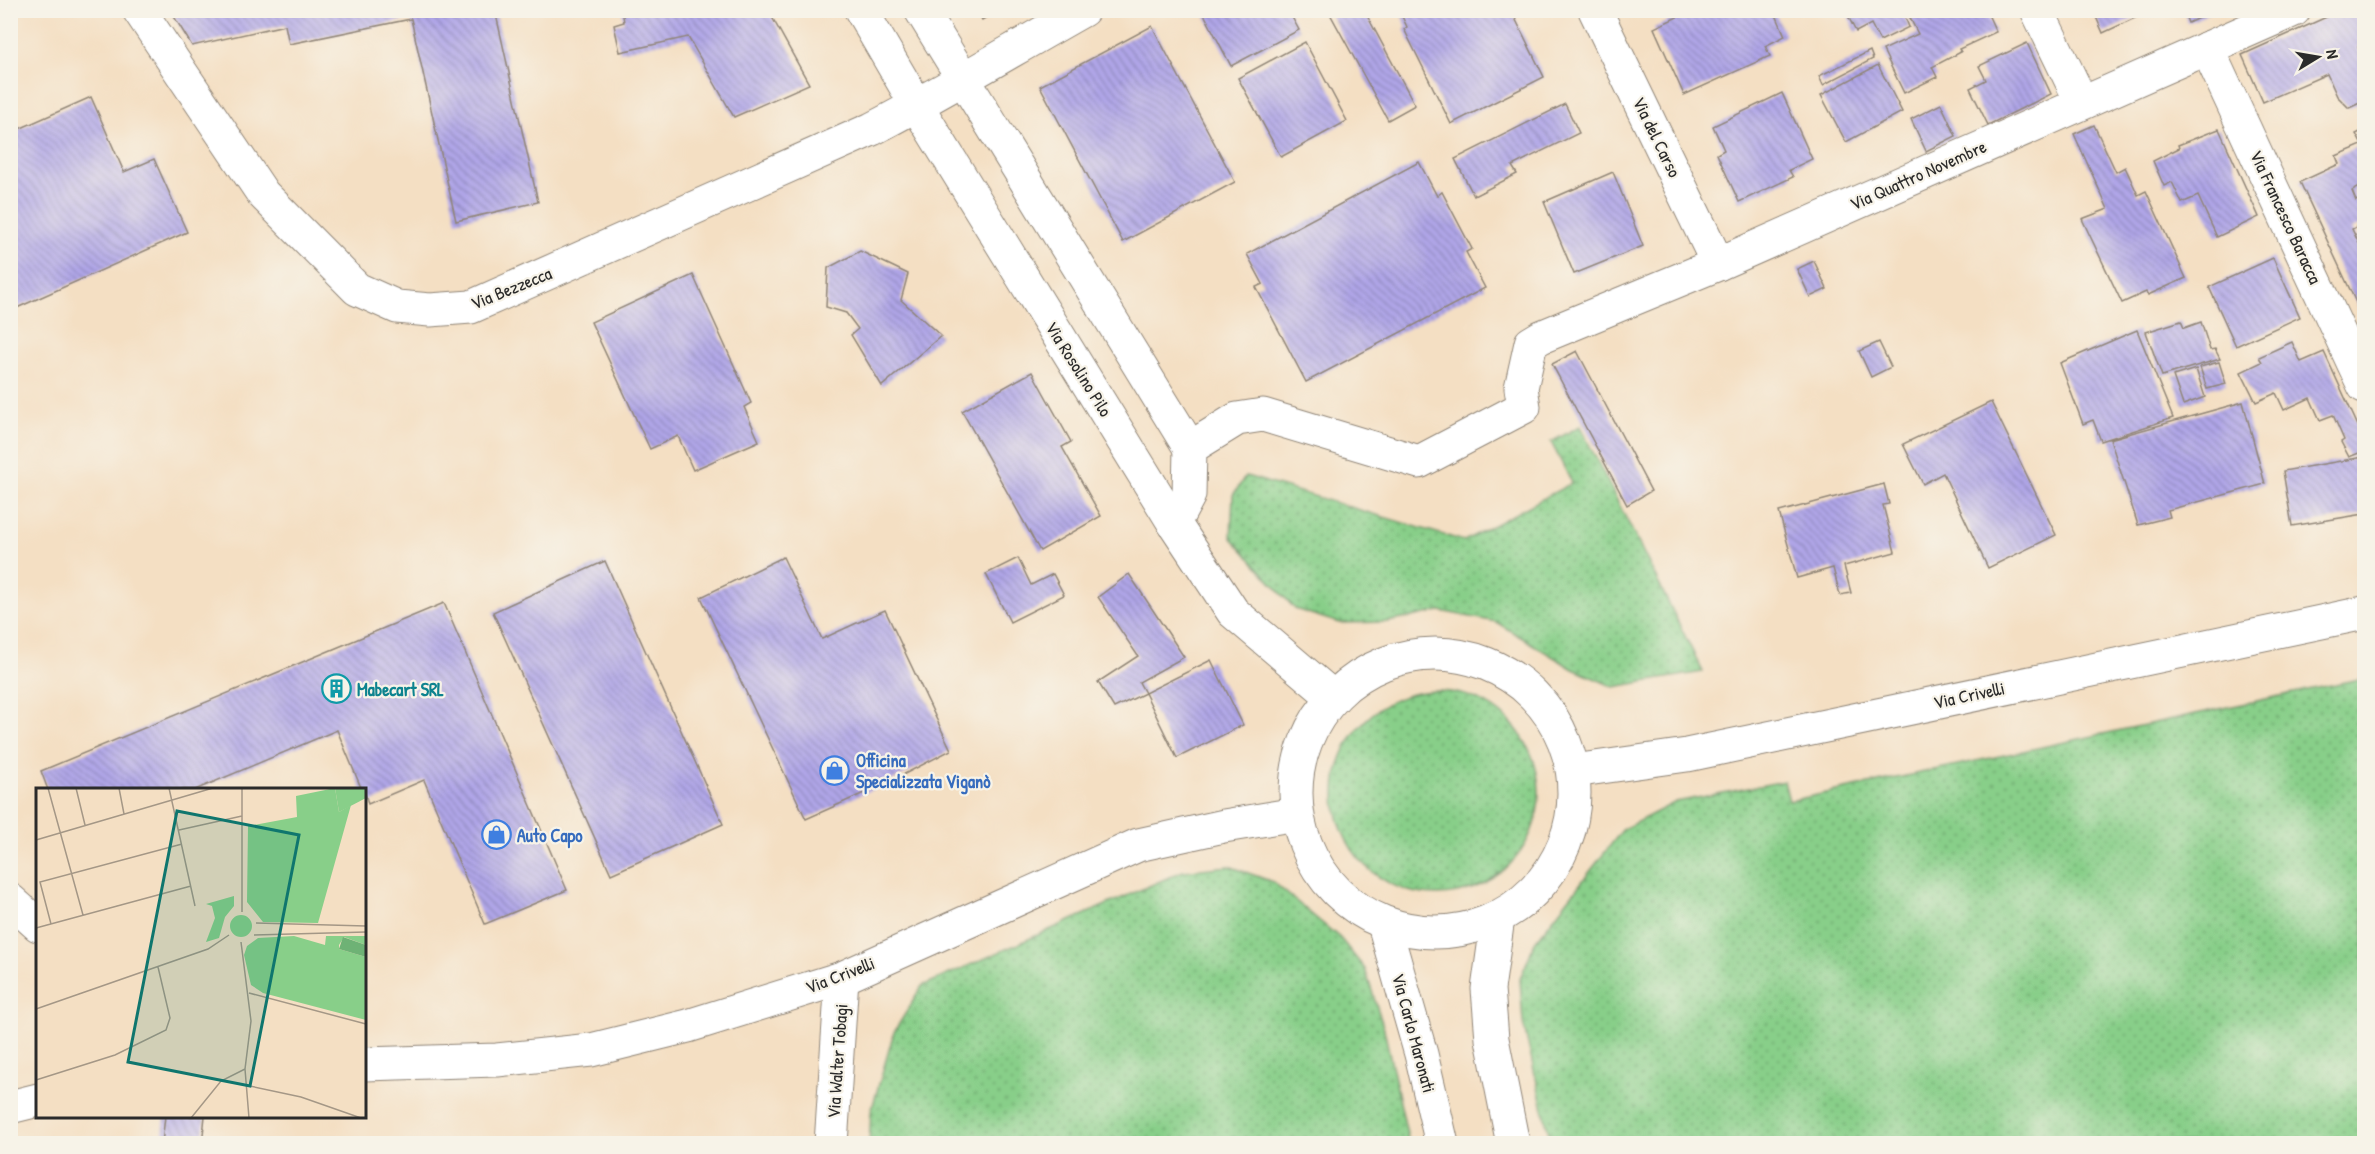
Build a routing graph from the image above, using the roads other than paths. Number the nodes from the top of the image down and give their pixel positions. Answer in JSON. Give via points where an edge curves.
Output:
{"nodes":[{"id":1,"x":139,"y":10,"type":"edge"},
{"id":2,"x":861,"y":10,"type":"edge"},
{"id":3,"x":921,"y":10,"type":"edge"},
{"id":4,"x":1083,"y":10,"type":"edge"},
{"id":5,"x":1595,"y":10,"type":"edge"},
{"id":6,"x":2037,"y":10,"type":"edge"},
{"id":7,"x":2294,"y":10,"type":"edge"},
{"id":8,"x":2207,"y":48,"type":"junction"},
{"id":9,"x":962,"y":78,"type":"junction"},
{"id":10,"x":2082,"y":103,"type":"junction"},
{"id":11,"x":917,"y":106,"type":"junction"},
{"id":12,"x":1718,"y":264,"type":"junction"},
{"id":13,"x":2364,"y":386,"type":"edge"},
{"id":14,"x":1190,"y":448,"type":"junction"},
{"id":15,"x":1174,"y":523,"type":"junction"},
{"id":16,"x":2364,"y":613,"type":"edge"},
{"id":17,"x":1333,"y":697,"type":"junction"},
{"id":18,"x":1573,"y":771,"type":"junction"},
{"id":19,"x":1297,"y":814,"type":"junction"},
{"id":20,"x":10,"y":900,"type":"edge"},
{"id":21,"x":1498,"y":918,"type":"junction"},
{"id":22,"x":36,"y":923,"type":"edge"},
{"id":23,"x":1384,"y":924,"type":"junction"},
{"id":24,"x":842,"y":978,"type":"junction"},
{"id":25,"x":366,"y":1064,"type":"edge"},
{"id":26,"x":36,"y":1100,"type":"edge"},
{"id":27,"x":10,"y":1107,"type":"edge"},
{"id":28,"x":831,"y":1143,"type":"edge"},
{"id":29,"x":1442,"y":1143,"type":"edge"},
{"id":30,"x":1513,"y":1143,"type":"edge"}],
"edges":[{"from":1,"to":11,"type":"street","name":"Via Bezzecca","via":[[263,194],[357,289],[397,307],[471,307]]},
{"from":2,"to":11,"type":"street","name":"Via Rosolino Pilo"},
{"from":3,"to":9,"type":"street"},
{"from":4,"to":9,"type":"street","name":"Via Bezzecca"},
{"from":5,"to":12,"type":"street","name":"Via del Carso"},
{"from":6,"to":10,"type":"street"},
{"from":7,"to":8,"type":"street","name":"Via Quattro Novembre"},
{"from":8,"to":10,"type":"street","name":"Via Quattro Novembre"},
{"from":8,"to":13,"type":"street","name":"Via Francesco Baracca"},
{"from":9,"to":11,"type":"street","name":"Via Bezzecca"},
{"from":9,"to":14,"type":"street"},
{"from":10,"to":12,"type":"street","name":"Via Quattro Novembre"},
{"from":11,"to":15,"type":"street","name":"Via Rosolino Pilo"},
{"from":12,"to":14,"type":"street","name":"Via Quattro Novembre","via":[[1531,342],[1521,387],[1524,407],[1419,462],[1263,415],[1238,419]]},
{"from":14,"to":15,"type":"street","via":[[1189,495]]},
{"from":15,"to":17,"type":"street","name":"Via Rosolino Pilo","via":[[1233,612]]},
{"from":16,"to":18,"type":"street","name":"Via Crivelli","via":[[1687,755]]},
{"from":17,"to":18,"type":"street","via":[[1363,673],[1399,658],[1437,653],[1476,660],[1511,676],[1540,702],[1562,734]]},
{"from":17,"to":19,"type":"street","via":[[1301,751],[1296,782]]},
{"from":18,"to":21,"type":"street","via":[[1572,815],[1559,857],[1533,892]]},
{"from":19,"to":23,"type":"street","via":[[1307,849],[1326,881],[1352,906]]},
{"from":19,"to":24,"type":"street","name":"Via Crivelli","via":[[1138,845]]},
{"from":20,"to":22,"type":"street"},
{"from":21,"to":23,"type":"street","via":[[1461,931],[1422,932]]},
{"from":21,"to":30,"type":"street","via":[[1488,989],[1492,1039]]},
{"from":23,"to":29,"type":"street","name":"Via Carlo Maronati"},
{"from":24,"to":25,"type":"street","name":"Via Crivelli","via":[[688,1026],[591,1050],[496,1060]]},
{"from":24,"to":28,"type":"street","name":"Via Walter Tobagi"},
{"from":26,"to":27,"type":"street"}]}
